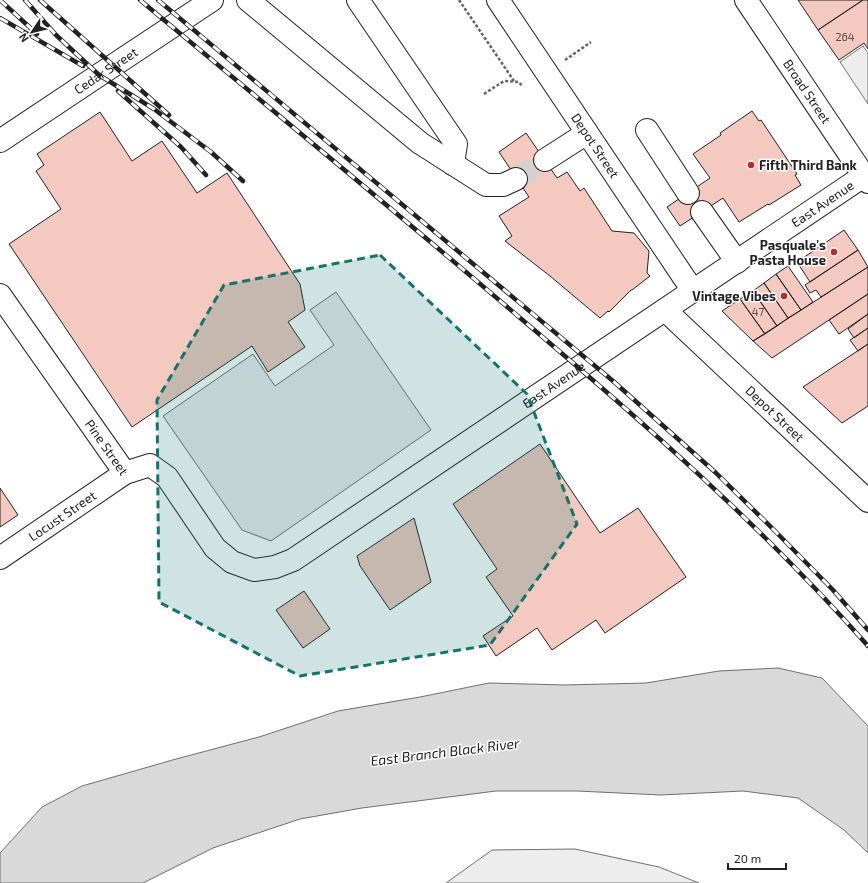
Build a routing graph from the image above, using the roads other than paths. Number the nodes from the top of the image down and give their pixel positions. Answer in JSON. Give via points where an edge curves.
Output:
{"nodes":[{"id":1,"x":212,"y":0,"type":"edge"},
{"id":2,"x":248,"y":0,"type":"edge"},
{"id":3,"x":358,"y":0,"type":"edge"},
{"id":4,"x":498,"y":0,"type":"edge"},
{"id":5,"x":746,"y":0,"type":"edge"},
{"id":6,"x":647,"y":130,"type":"dead end"},
{"id":7,"x":587,"y":133,"type":"junction"},
{"id":8,"x":0,"y":141,"type":"edge"},
{"id":9,"x":545,"y":160,"type":"tunnel mouth"},
{"id":10,"x":453,"y":164,"type":"junction"},
{"id":11,"x":867,"y":177,"type":"edge"},
{"id":12,"x":516,"y":179,"type":"tunnel mouth"},
{"id":13,"x":688,"y":193,"type":"dead end"},
{"id":14,"x":702,"y":212,"type":"dead end"},
{"id":15,"x":737,"y":262,"type":"junction"},
{"id":16,"x":693,"y":291,"type":"junction"},
{"id":17,"x":0,"y":295,"type":"edge"},
{"id":18,"x":665,"y":310,"type":"junction"},
{"id":19,"x":125,"y":473,"type":"junction"},
{"id":20,"x":868,"y":501,"type":"edge"},
{"id":21,"x":0,"y":558,"type":"edge"},
{"id":22,"x":232,"y":562,"type":"joint"}],
"edges":[{"from":1,"to":8,"type":"street","name":"Cedar Street"},
{"from":2,"to":10,"type":"street","via":[[420,143]]},
{"from":3,"to":10,"type":"street","via":[[456,144]]},
{"from":4,"to":7,"type":"street","name":"Depot Street"},
{"from":5,"to":11,"type":"street","name":"Broad Street"},
{"from":6,"to":13,"type":"street"},
{"from":7,"to":9,"type":"street"},
{"from":7,"to":16,"type":"street","name":"Depot Street"},
{"from":10,"to":12,"type":"street","via":[[486,185],[503,185]]},
{"from":11,"to":15,"type":"street","name":"East Avenue"},
{"from":14,"to":15,"type":"street"},
{"from":15,"to":16,"type":"street","name":"East Avenue"},
{"from":16,"to":18,"type":"street","name":"East Avenue"},
{"from":17,"to":19,"type":"street","name":"Pine Street"},
{"from":18,"to":20,"type":"street","name":"Depot Street"},
{"from":18,"to":22,"type":"street","name":"East Avenue","via":[[292,560],[275,567],[254,570]]},
{"from":19,"to":21,"type":"street","name":"Locust Street"},
{"from":19,"to":22,"type":"street","name":"Pine Street","via":[[150,465],[167,477],[214,548]]}]}
